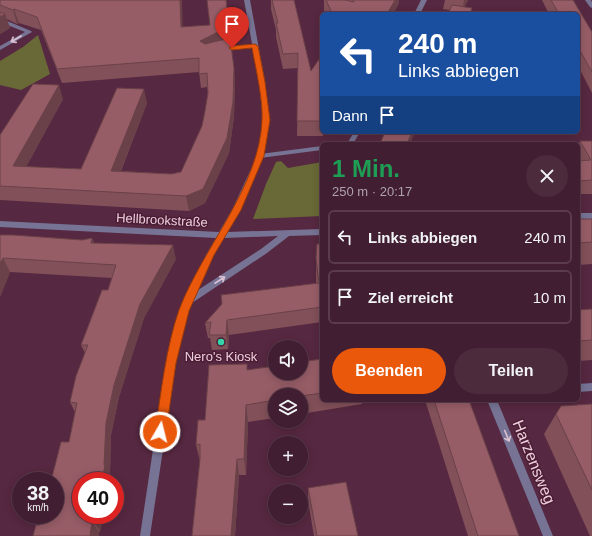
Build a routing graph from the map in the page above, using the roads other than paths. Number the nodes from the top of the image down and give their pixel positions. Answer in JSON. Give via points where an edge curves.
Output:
{"nodes":[{"id":1,"x":247,"y":0,"type":"edge"},
{"id":2,"x":424,"y":0,"type":"edge"},
{"id":3,"x":588,"y":0,"type":"edge"},
{"id":4,"x":592,"y":6,"type":"edge"},
{"id":5,"x":418,"y":12,"type":"edge"},
{"id":6,"x":0,"y":20,"type":"edge"},
{"id":7,"x":255,"y":46,"type":"junction"},
{"id":8,"x":0,"y":48,"type":"edge"},
{"id":9,"x":212,"y":52,"type":"edge"},
{"id":10,"x":320,"y":148,"type":"edge"},
{"id":11,"x":260,"y":156,"type":"junction"},
{"id":12,"x":580,"y":216,"type":"edge"},
{"id":13,"x":592,"y":216,"type":"edge"},
{"id":14,"x":0,"y":224,"type":"edge"},
{"id":15,"x":320,"y":232,"type":"edge"},
{"id":16,"x":286,"y":234,"type":"junction"},
{"id":17,"x":221,"y":235,"type":"junction"},
{"id":18,"x":188,"y":301,"type":"junction"},
{"id":19,"x":592,"y":387,"type":"edge"},
{"id":20,"x":580,"y":388,"type":"edge"},
{"id":21,"x":493,"y":402,"type":"edge"},
{"id":22,"x":145,"y":536,"type":"edge"},
{"id":23,"x":548,"y":536,"type":"edge"}],
"edges":[{"from":1,"to":7,"type":"street"},
{"from":2,"to":5,"type":"street"},
{"from":3,"to":4,"type":"street"},
{"from":6,"to":8,"type":"street","one_way":true,"via":[[29,32]]},
{"from":7,"to":9,"type":"street"},
{"from":7,"to":11,"type":"street","via":[[266,120]]},
{"from":10,"to":11,"type":"street"},
{"from":11,"to":17,"type":"street","via":[[236,210]]},
{"from":12,"to":13,"type":"street"},
{"from":14,"to":17,"type":"street","name":"Hellbrookstraße"},
{"from":15,"to":16,"type":"street","name":"Hellbrookstraße"},
{"from":16,"to":17,"type":"street","name":"Hellbrookstraße"},
{"from":18,"to":16,"type":"street","one_way":true},
{"from":17,"to":18,"type":"street"},
{"from":18,"to":22,"type":"street","via":[[171,363]]},
{"from":19,"to":20,"type":"street"},
{"from":21,"to":23,"type":"street","name":"Harzensweg","one_way":true}]}
